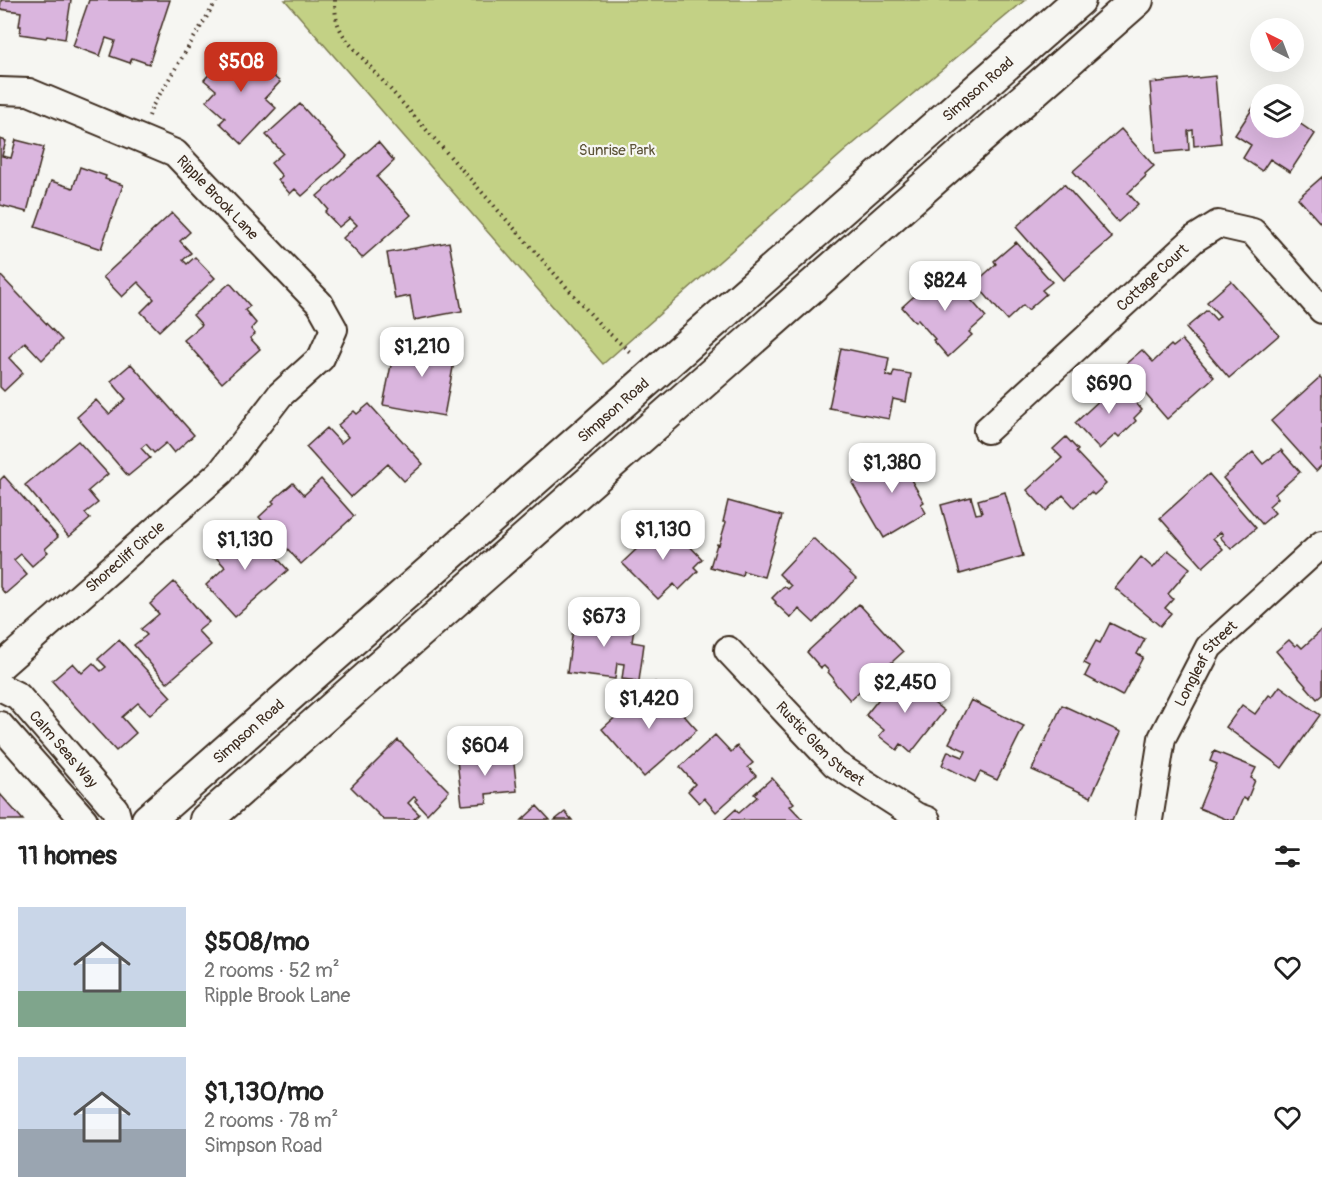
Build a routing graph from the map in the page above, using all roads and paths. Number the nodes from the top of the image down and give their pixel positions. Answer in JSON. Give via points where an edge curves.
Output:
{"nodes":[{"id":1,"x":217,"y":0,"type":"edge"},
{"id":2,"x":334,"y":0,"type":"edge"},
{"id":3,"x":1079,"y":0,"type":"edge"},
{"id":4,"x":1137,"y":0,"type":"edge"},
{"id":5,"x":0,"y":91,"type":"edge"},
{"id":6,"x":140,"y":139,"type":"junction"},
{"id":7,"x":1322,"y":310,"type":"edge"},
{"id":8,"x":333,"y":329,"type":"joint"},
{"id":9,"x":631,"y":353,"type":"dead end"},
{"id":10,"x":987,"y":430,"type":"dead end"},
{"id":11,"x":1322,"y":543,"type":"edge"},
{"id":12,"x":728,"y":650,"type":"dead end"},
{"id":13,"x":0,"y":667,"type":"edge"},
{"id":14,"x":0,"y":687,"type":"edge"},
{"id":15,"x":0,"y":725,"type":"edge"},
{"id":16,"x":84,"y":820,"type":"edge"},
{"id":17,"x":118,"y":820,"type":"edge"},
{"id":18,"x":148,"y":820,"type":"edge"},
{"id":19,"x":206,"y":820,"type":"edge"},
{"id":20,"x":927,"y":820,"type":"edge"},
{"id":21,"x":1149,"y":820,"type":"edge"}],
"edges":[{"from":1,"to":6,"type":"path","via":[[152,107]]},
{"from":2,"to":9,"type":"path","via":[[335,18],[349,43],[602,327]]},
{"from":3,"to":18,"type":"main road","name":"Simpson Road"},
{"from":4,"to":19,"type":"main road"},
{"from":5,"to":6,"type":"street","name":"Ripple Brook Lane","via":[[29,92]]},
{"from":6,"to":8,"type":"street","name":"Ripple Brook Lane","via":[[175,153],[320,304]]},
{"from":7,"to":10,"type":"street","name":"Cottage Court","via":[[1253,232],[1218,224],[1194,239]]},
{"from":8,"to":13,"type":"street","name":"Shorecliff Circle","via":[[321,358],[280,395],[221,472]]},
{"from":11,"to":21,"type":"street","name":"Longleaf Street","via":[[1209,647],[1162,738]]},
{"from":12,"to":20,"type":"street","name":"Rustic Glen Street","via":[[835,764]]},
{"from":14,"to":17,"type":"street","name":"Calm Seas Way","via":[[18,696],[115,808]]},
{"from":15,"to":16,"type":"street"}]}
